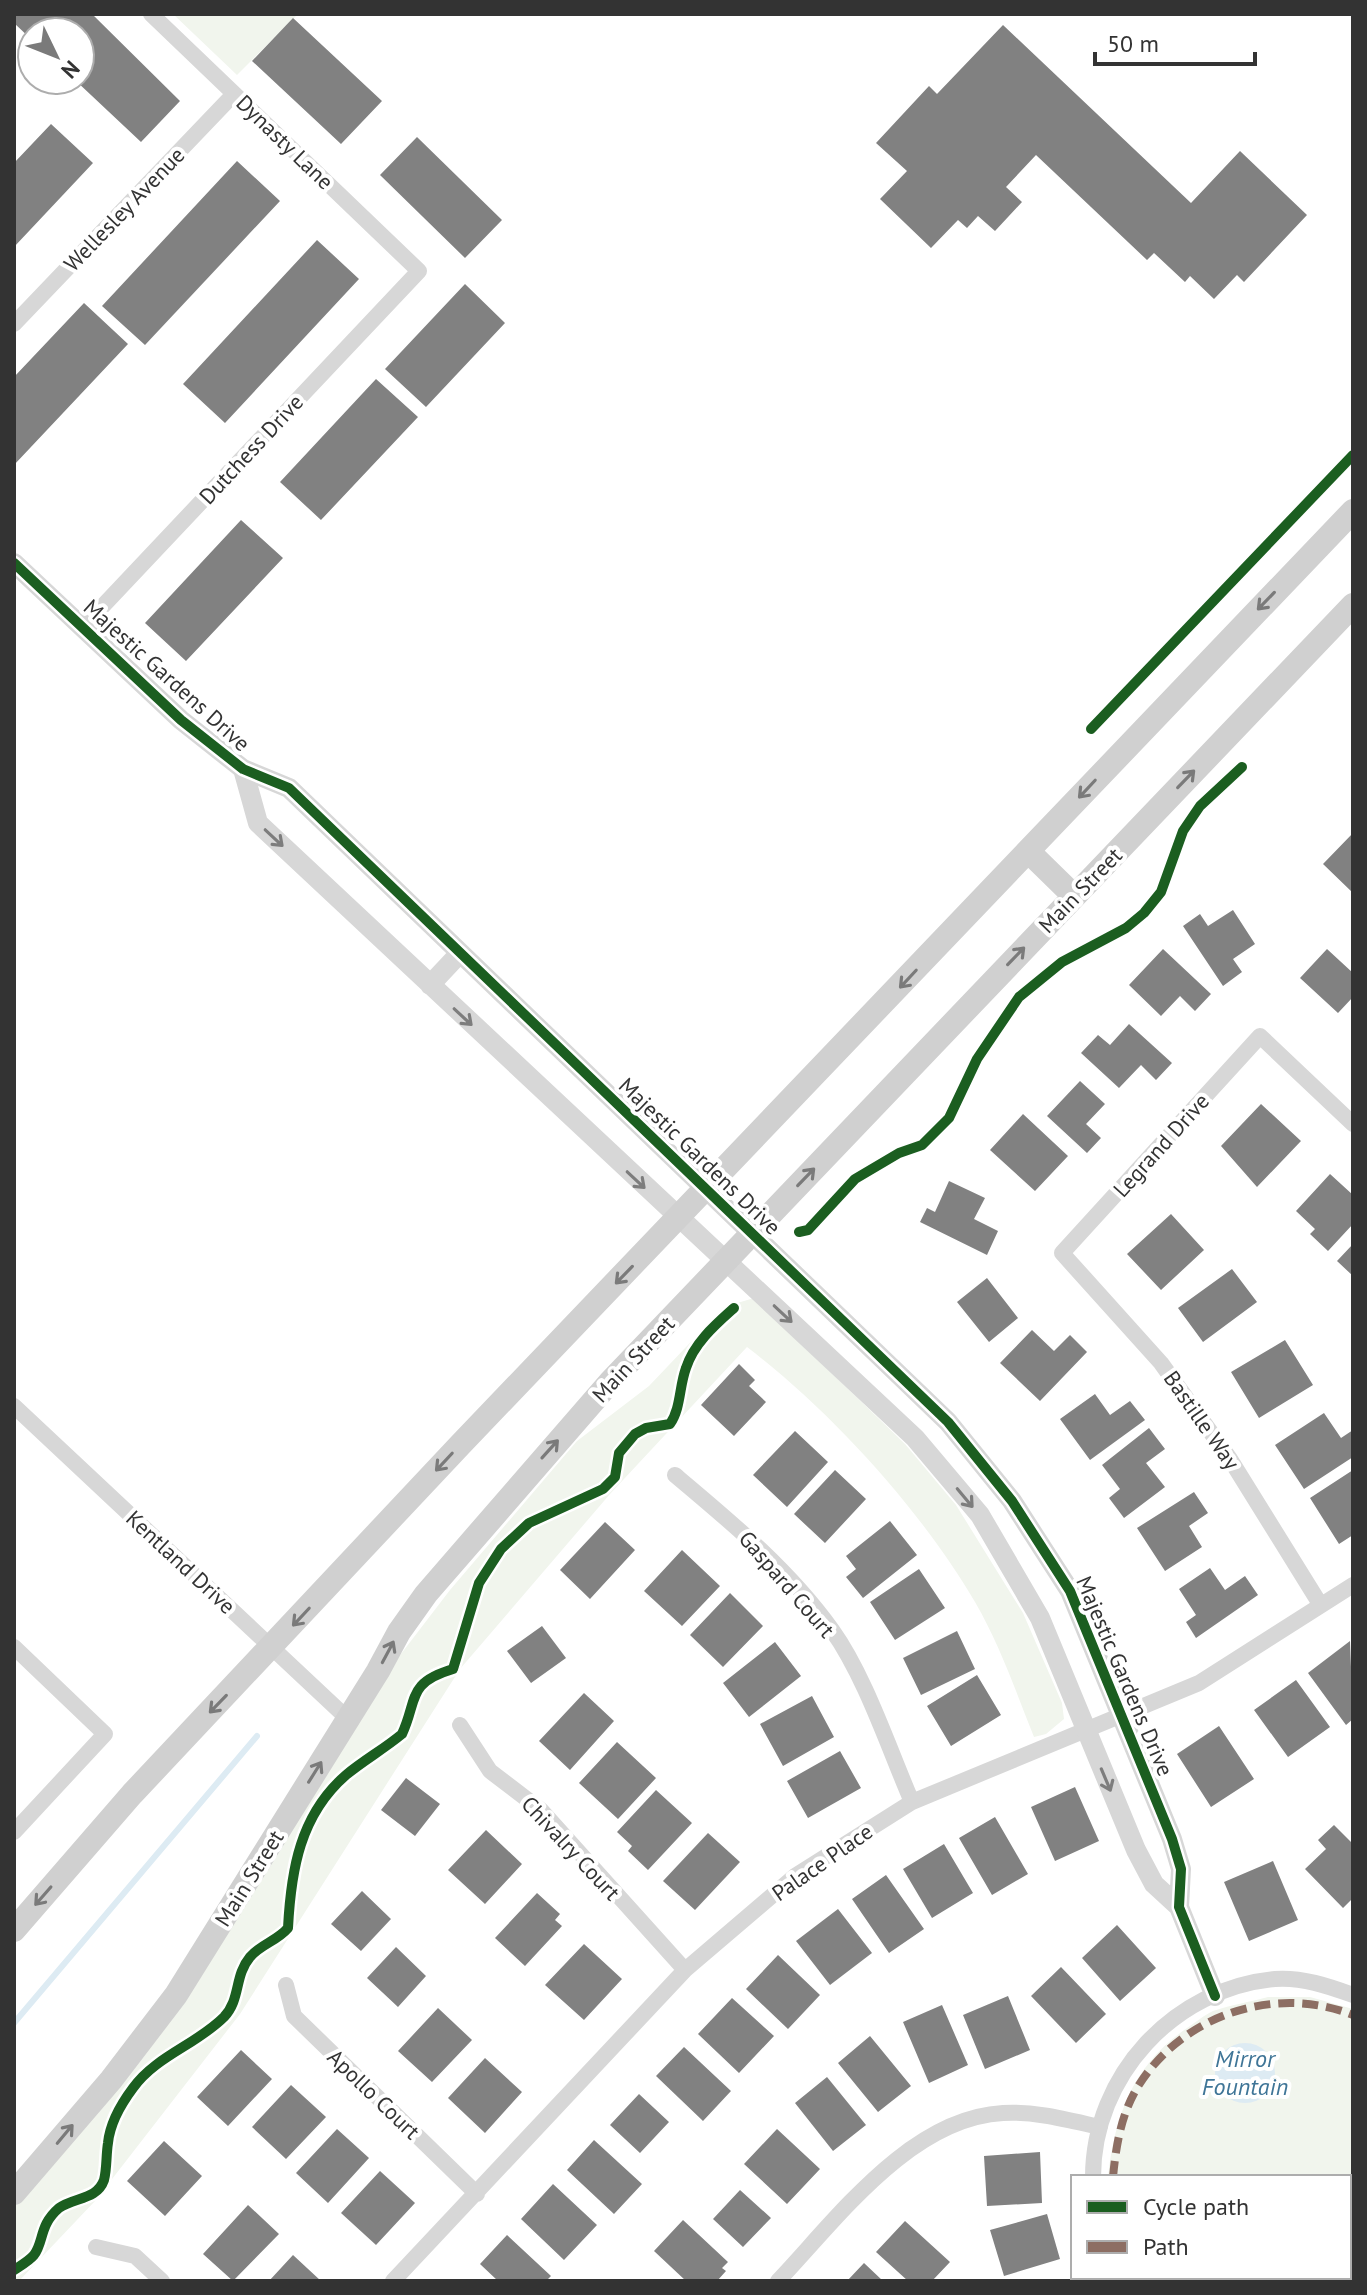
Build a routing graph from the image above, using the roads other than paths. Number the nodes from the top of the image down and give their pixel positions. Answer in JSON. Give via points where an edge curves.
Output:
{"nodes":[{"id":1,"x":151,"y":14,"type":"edge"},
{"id":2,"x":234,"y":94,"type":"junction"},
{"id":3,"x":419,"y":271,"type":"joint"},
{"id":4,"x":14,"y":324,"type":"edge"},
{"id":5,"x":1353,"y":511,"type":"edge"},
{"id":6,"x":14,"y":563,"type":"edge"},
{"id":7,"x":1353,"y":605,"type":"edge"},
{"id":8,"x":83,"y":627,"type":"junction"},
{"id":9,"x":243,"y":769,"type":"junction"},
{"id":10,"x":1028,"y":851,"type":"junction"},
{"id":11,"x":1074,"y":896,"type":"junction"},
{"id":12,"x":460,"y":953,"type":"junction"},
{"id":13,"x":430,"y":985,"type":"junction"},
{"id":14,"x":1353,"y":1124,"type":"edge"},
{"id":15,"x":706,"y":1190,"type":"junction"},
{"id":16,"x":678,"y":1218,"type":"junction"},
{"id":17,"x":752,"y":1234,"type":"junction"},
{"id":18,"x":1062,"y":1253,"type":"joint"},
{"id":19,"x":726,"y":1261,"type":"junction"},
{"id":20,"x":14,"y":1406,"type":"edge"},
{"id":21,"x":675,"y":1475,"type":"dead end"},
{"id":22,"x":1353,"y":1585,"type":"edge"},
{"id":23,"x":1320,"y":1604,"type":"junction"},
{"id":24,"x":14,"y":1647,"type":"edge"},
{"id":25,"x":272,"y":1648,"type":"junction"},
{"id":26,"x":1120,"y":1714,"type":"junction"},
{"id":27,"x":348,"y":1719,"type":"junction"},
{"id":28,"x":460,"y":1725,"type":"dead end"},
{"id":29,"x":1084,"y":1729,"type":"junction"},
{"id":30,"x":912,"y":1802,"type":"junction"},
{"id":31,"x":14,"y":1832,"type":"edge"},
{"id":32,"x":1179,"y":1907,"type":"junction"},
{"id":33,"x":14,"y":1930,"type":"edge"},
{"id":34,"x":685,"y":1970,"type":"junction"},
{"id":35,"x":286,"y":1985,"type":"dead end"},
{"id":36,"x":1353,"y":1995,"type":"edge"},
{"id":37,"x":1215,"y":1996,"type":"junction"},
{"id":38,"x":1100,"y":2127,"type":"junction"},
{"id":39,"x":1093,"y":2175,"type":"edge"},
{"id":40,"x":14,"y":2193,"type":"edge"},
{"id":41,"x":477,"y":2194,"type":"junction"},
{"id":42,"x":96,"y":2247,"type":"dead end"},
{"id":43,"x":162,"y":2281,"type":"edge"},
{"id":44,"x":393,"y":2281,"type":"edge"},
{"id":45,"x":778,"y":2281,"type":"edge"}],
"edges":[{"from":1,"to":2,"type":"street","name":"Dynasty Lane"},
{"from":2,"to":3,"type":"street","name":"Dynasty Lane"},
{"from":2,"to":4,"type":"street","name":"Wellesley Avenue"},
{"from":3,"to":8,"type":"street","name":"Dutchess Drive"},
{"from":5,"to":10,"type":"main road","one_way":true},
{"from":6,"to":8,"type":"street","name":"Majestic Gardens Drive"},
{"from":11,"to":7,"type":"main road","name":"Main Street","one_way":true},
{"from":8,"to":9,"type":"street","name":"Majestic Gardens Drive","via":[[181,720]]},
{"from":9,"to":12,"type":"street","name":"Majestic Gardens Drive","via":[[289,788]]},
{"from":9,"to":13,"type":"street","name":"Majestic Gardens Drive","one_way":true,"via":[[258,823]]},
{"from":10,"to":11,"type":"main road"},
{"from":10,"to":15,"type":"main road","one_way":true},
{"from":17,"to":11,"type":"main road","name":"Main Street","one_way":true},
{"from":12,"to":13,"type":"street"},
{"from":12,"to":15,"type":"street","name":"Majestic Gardens Drive"},
{"from":13,"to":16,"type":"street","name":"Majestic Gardens Drive","one_way":true},
{"from":14,"to":18,"type":"street","name":"Legrand Drive","via":[[1260,1036]]},
{"from":15,"to":16,"type":"main road"},
{"from":15,"to":17,"type":"street","name":"Majestic Gardens Drive"},
{"from":16,"to":19,"type":"street","name":"Majestic Gardens Drive"},
{"from":16,"to":25,"type":"main road","one_way":true},
{"from":17,"to":19,"type":"main road","name":"Main Street"},
{"from":17,"to":26,"type":"street","name":"Majestic Gardens Drive","via":[[983,1461],[1070,1591]]},
{"from":18,"to":23,"type":"street","name":"Bastille Way","via":[[1161,1363],[1230,1459]]},
{"from":27,"to":19,"type":"main road","name":"Main Street","one_way":true,"via":[[399,1632],[474,1535]]},
{"from":19,"to":29,"type":"street","name":"Majestic Gardens Drive","one_way":true,"via":[[915,1438],[980,1515],[1040,1618]]},
{"from":20,"to":25,"type":"street","name":"Kentland Drive"},
{"from":21,"to":30,"type":"street","name":"Gaspard Court","via":[[742,1531],[833,1631]]},
{"from":22,"to":23,"type":"street","name":"Palace Place"},
{"from":23,"to":26,"type":"street","name":"Palace Place","via":[[1199,1683]]},
{"from":24,"to":31,"type":"street","via":[[105,1734]]},
{"from":25,"to":27,"type":"street","name":"Kentland Drive"},
{"from":25,"to":33,"type":"main road","one_way":true,"via":[[132,1794]]},
{"from":26,"to":29,"type":"street","name":"Palace Place"},
{"from":26,"to":32,"type":"street","name":"Majestic Gardens Drive","via":[[1172,1839],[1181,1869]]},
{"from":40,"to":27,"type":"main road","name":"Main Street","one_way":true,"via":[[176,1995]]},
{"from":28,"to":34,"type":"street","name":"Chivalry Court","via":[[490,1771],[541,1810]]},
{"from":29,"to":30,"type":"street","name":"Palace Place"},
{"from":29,"to":32,"type":"street","name":"Majestic Gardens Drive","one_way":true,"via":[[1142,1862],[1154,1884]]},
{"from":30,"to":34,"type":"street","name":"Palace Place","via":[[795,1876]]},
{"from":32,"to":37,"type":"street","name":"Majestic Gardens Drive"},
{"from":34,"to":41,"type":"street","name":"Palace Place"},
{"from":35,"to":41,"type":"street","name":"Apollo Court","via":[[294,2016]]},
{"from":36,"to":37,"type":"street","via":[[1301,1980],[1276,1979]]},
{"from":37,"to":38,"type":"street","via":[[1183,2010],[1129,2061],[1110,2091]]},
{"from":38,"to":39,"type":"street"},
{"from":38,"to":45,"type":"street","via":[[1044,2115],[1001,2113],[949,2127],[890,2163]]},
{"from":41,"to":44,"type":"street","name":"Palace Place"},
{"from":42,"to":43,"type":"street","via":[[135,2256]]}]}
